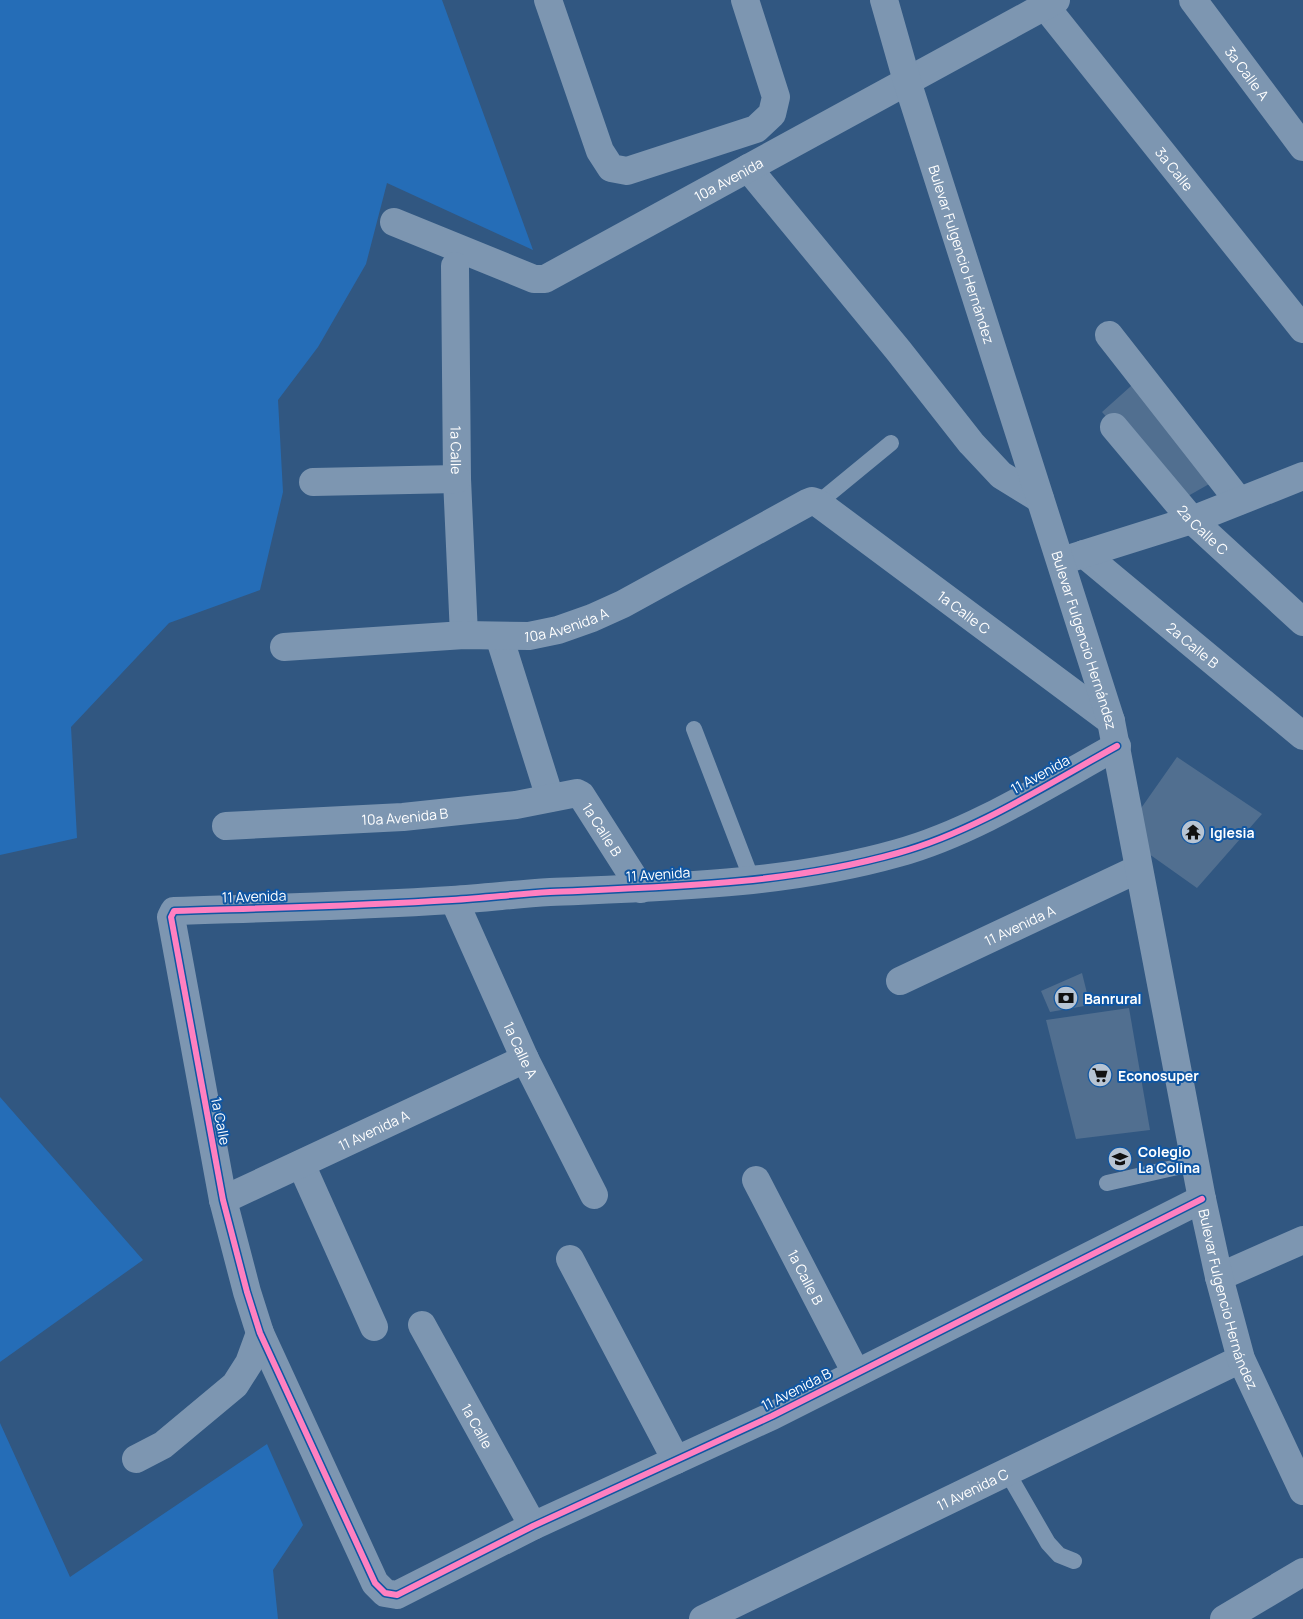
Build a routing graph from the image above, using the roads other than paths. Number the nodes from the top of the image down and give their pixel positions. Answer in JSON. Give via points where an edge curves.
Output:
{"nodes":[{"id":1,"x":548,"y":0,"type":"edge"},
{"id":2,"x":745,"y":0,"type":"edge"},
{"id":3,"x":884,"y":0,"type":"edge"},
{"id":4,"x":1193,"y":0,"type":"edge"},
{"id":5,"x":1050,"y":3,"type":"edge"},
{"id":6,"x":906,"y":81,"type":"junction"},
{"id":7,"x":1303,"y":147,"type":"edge"},
{"id":8,"x":748,"y":168,"type":"junction"},
{"id":9,"x":394,"y":222,"type":"dead end"},
{"id":10,"x":455,"y":266,"type":"dead end"},
{"id":11,"x":1303,"y":329,"type":"edge"},
{"id":12,"x":1109,"y":335,"type":"dead end"},
{"id":13,"x":1114,"y":427,"type":"dead end"},
{"id":14,"x":892,"y":443,"type":"dead end"},
{"id":15,"x":1303,"y":476,"type":"edge"},
{"id":16,"x":457,"y":479,"type":"junction"},
{"id":17,"x":313,"y":482,"type":"dead end"},
{"id":18,"x":1040,"y":499,"type":"junction"},
{"id":19,"x":1239,"y":501,"type":"junction"},
{"id":20,"x":818,"y":503,"type":"junction"},
{"id":21,"x":1192,"y":520,"type":"junction"},
{"id":22,"x":1072,"y":558,"type":"junction"},
{"id":23,"x":1303,"y":622,"type":"edge"},
{"id":24,"x":464,"y":635,"type":"junction"},
{"id":25,"x":499,"y":636,"type":"junction"},
{"id":26,"x":284,"y":647,"type":"dead end"},
{"id":27,"x":694,"y":729,"type":"dead end"},
{"id":28,"x":1114,"y":734,"type":"junction"},
{"id":29,"x":1303,"y":736,"type":"edge"},
{"id":30,"x":581,"y":795,"type":"joint"},
{"id":31,"x":550,"y":798,"type":"junction"},
{"id":32,"x":226,"y":826,"type":"dead end"},
{"id":33,"x":1138,"y":869,"type":"junction"},
{"id":34,"x":752,"y":880,"type":"junction"},
{"id":35,"x":641,"y":889,"type":"junction"},
{"id":36,"x":454,"y":900,"type":"junction"},
{"id":37,"x":174,"y":911,"type":"joint"},
{"id":38,"x":900,"y":981,"type":"dead end"},
{"id":39,"x":525,"y":1059,"type":"junction"},
{"id":40,"x":1195,"y":1163,"type":"junction"},
{"id":41,"x":301,"y":1164,"type":"junction"},
{"id":42,"x":756,"y":1180,"type":"dead end"},
{"id":43,"x":1107,"y":1183,"type":"dead end"},
{"id":44,"x":594,"y":1195,"type":"dead end"},
{"id":45,"x":223,"y":1200,"type":"junction"},
{"id":46,"x":1202,"y":1200,"type":"junction"},
{"id":47,"x":1303,"y":1240,"type":"edge"},
{"id":48,"x":570,"y":1259,"type":"dead end"},
{"id":49,"x":1219,"y":1277,"type":"junction"},
{"id":50,"x":422,"y":1325,"type":"dead end"},
{"id":51,"x":374,"y":1327,"type":"dead end"},
{"id":52,"x":260,"y":1333,"type":"junction"},
{"id":53,"x":1241,"y":1359,"type":"junction"},
{"id":54,"x":856,"y":1373,"type":"junction"},
{"id":55,"x":136,"y":1459,"type":"dead end"},
{"id":56,"x":676,"y":1460,"type":"junction"},
{"id":57,"x":1007,"y":1472,"type":"junction"},
{"id":58,"x":1303,"y":1491,"type":"edge"},
{"id":59,"x":533,"y":1526,"type":"junction"},
{"id":60,"x":1074,"y":1562,"type":"dead end"},
{"id":61,"x":1303,"y":1572,"type":"edge"},
{"id":62,"x":398,"y":1595,"type":"joint"},
{"id":63,"x":703,"y":1619,"type":"edge"},
{"id":64,"x":1224,"y":1619,"type":"edge"}],
"edges":[{"from":1,"to":2,"type":"street","via":[[600,151],[611,168],[627,171],[756,129],[772,114],[776,97]]},
{"from":3,"to":6,"type":"street","name":"Bulevar Fulgencio Hernández"},
{"from":4,"to":7,"type":"street","name":"3a Calle A"},
{"from":5,"to":6,"type":"street","name":"10a Avenida"},
{"from":5,"to":11,"type":"street","name":"3a Calle"},
{"from":6,"to":8,"type":"street","name":"10a Avenida"},
{"from":6,"to":18,"type":"street","name":"Bulevar Fulgencio Hernández"},
{"from":8,"to":9,"type":"street","name":"10a Avenida","via":[[545,279],[534,279]]},
{"from":8,"to":18,"type":"street","via":[[971,443],[1001,475]]},
{"from":10,"to":16,"type":"street","name":"1a Calle"},
{"from":12,"to":19,"type":"street"},
{"from":13,"to":21,"type":"street","name":"2a Calle C"},
{"from":14,"to":20,"type":"lane"},
{"from":15,"to":19,"type":"street"},
{"from":16,"to":17,"type":"street"},
{"from":16,"to":24,"type":"street","name":"1a Calle"},
{"from":18,"to":22,"type":"street","name":"Bulevar Fulgencio Hernández"},
{"from":19,"to":21,"type":"street"},
{"from":20,"to":25,"type":"street","name":"10a Avenida A","via":[[807,502],[592,618],[543,634]]},
{"from":20,"to":28,"type":"street","name":"1a Calle C"},
{"from":21,"to":22,"type":"street"},
{"from":21,"to":23,"type":"street","name":"2a Calle C"},
{"from":22,"to":28,"type":"street","name":"Bulevar Fulgencio Hernández"},
{"from":22,"to":29,"type":"street","name":"2a Calle B"},
{"from":24,"to":25,"type":"street","name":"10a Avenida A"},
{"from":24,"to":26,"type":"street","name":"10a Avenida A"},
{"from":25,"to":31,"type":"street"},
{"from":27,"to":34,"type":"lane"},
{"from":28,"to":33,"type":"street","name":"Bulevar Fulgencio Hernández"},
{"from":28,"to":34,"type":"street","name":"11 Avenida","via":[[983,820],[936,840],[899,853],[840,866]]},
{"from":30,"to":31,"type":"street","name":"10a Avenida B"},
{"from":30,"to":35,"type":"street","name":"1a Calle B"},
{"from":31,"to":32,"type":"street","name":"10a Avenida B","via":[[516,805],[403,817]]},
{"from":33,"to":38,"type":"street","name":"11 Avenida A"},
{"from":33,"to":40,"type":"street","name":"Bulevar Fulgencio Hernández"},
{"from":34,"to":35,"type":"street","name":"11 Avenida"},
{"from":35,"to":36,"type":"street","name":"11 Avenida"},
{"from":36,"to":37,"type":"street","name":"11 Avenida"},
{"from":36,"to":39,"type":"street","name":"1a Calle A"},
{"from":37,"to":45,"type":"street","name":"1a Calle","via":[[171,917]]},
{"from":39,"to":41,"type":"street","name":"11 Avenida A"},
{"from":39,"to":44,"type":"street","name":"1a Calle A"},
{"from":40,"to":43,"type":"lane"},
{"from":40,"to":46,"type":"street","name":"Bulevar Fulgencio Hernández"},
{"from":41,"to":45,"type":"street","name":"11 Avenida A"},
{"from":41,"to":51,"type":"street"},
{"from":42,"to":54,"type":"street","name":"1a Calle B"},
{"from":45,"to":52,"type":"street","name":"1a Calle"},
{"from":46,"to":49,"type":"street","name":"Bulevar Fulgencio Hernández"},
{"from":46,"to":54,"type":"street","name":"11 Avenida B"},
{"from":47,"to":49,"type":"street"},
{"from":48,"to":56,"type":"street"},
{"from":49,"to":53,"type":"street","name":"Bulevar Fulgencio Hernández"},
{"from":50,"to":59,"type":"street","name":"1a Calle"},
{"from":52,"to":55,"type":"street","via":[[249,1363],[235,1385],[163,1445]]},
{"from":52,"to":62,"type":"street","name":"1a Calle","via":[[375,1583],[385,1593]]},
{"from":53,"to":57,"type":"street","name":"11 Avenida C"},
{"from":53,"to":58,"type":"street","name":"Bulevar Fulgencio Hernández"},
{"from":54,"to":56,"type":"street","name":"11 Avenida B"},
{"from":56,"to":59,"type":"street","name":"11 Avenida B"},
{"from":57,"to":60,"type":"lane","via":[[1048,1543],[1059,1555]]},
{"from":57,"to":63,"type":"street","name":"11 Avenida C"},
{"from":59,"to":62,"type":"street","name":"11 Avenida B"},
{"from":61,"to":64,"type":"street"}]}
